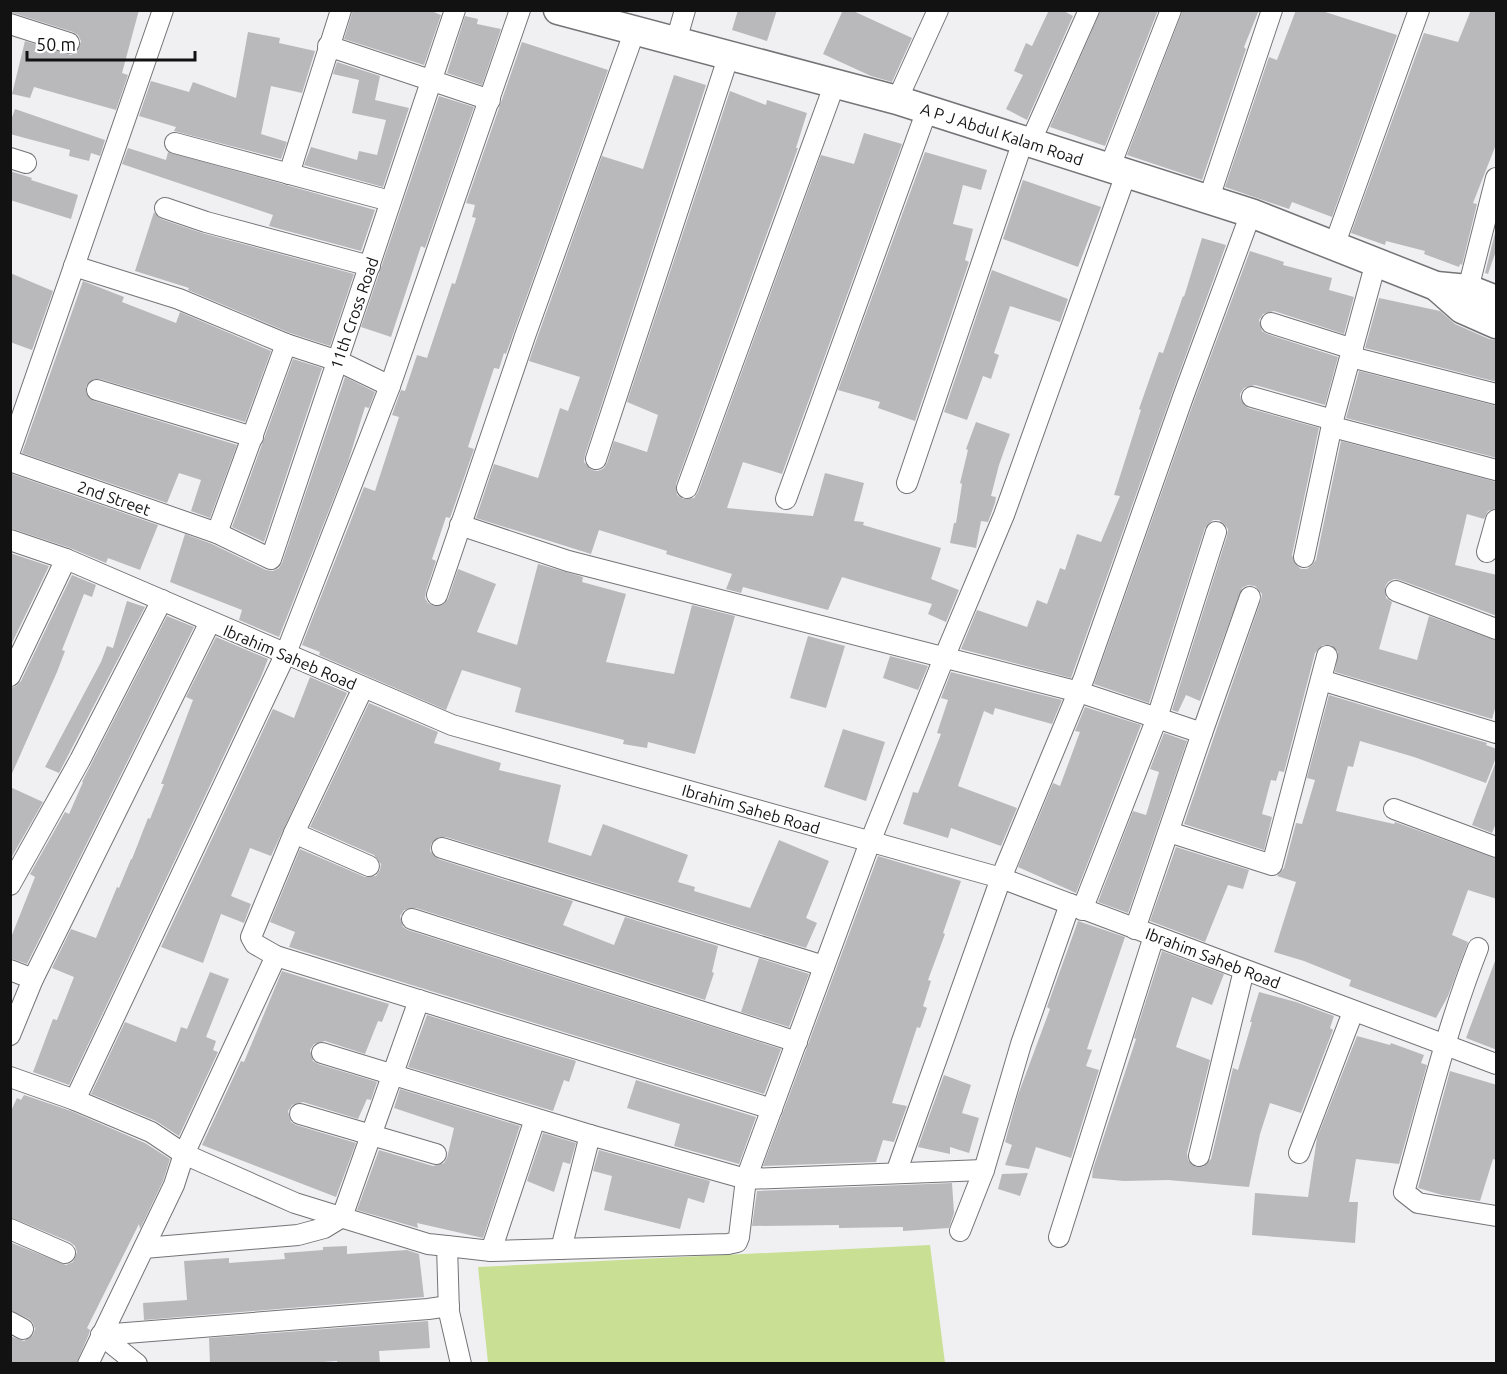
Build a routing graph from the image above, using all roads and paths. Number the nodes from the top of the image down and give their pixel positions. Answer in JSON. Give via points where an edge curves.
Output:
{"nodes":[{"id":1,"x":163,"y":10,"type":"edge"},
{"id":2,"x":341,"y":10,"type":"edge"},
{"id":3,"x":455,"y":10,"type":"edge"},
{"id":4,"x":520,"y":10,"type":"edge"},
{"id":5,"x":558,"y":10,"type":"edge"},
{"id":6,"x":685,"y":10,"type":"edge"},
{"id":7,"x":938,"y":10,"type":"edge"},
{"id":8,"x":1089,"y":10,"type":"edge"},
{"id":9,"x":1171,"y":10,"type":"edge"},
{"id":10,"x":1272,"y":10,"type":"edge"},
{"id":11,"x":1419,"y":10,"type":"edge"},
{"id":12,"x":599,"y":15,"type":"edge"},
{"id":13,"x":10,"y":24,"type":"edge"},
{"id":14,"x":635,"y":30,"type":"junction"},
{"id":15,"x":676,"y":41,"type":"junction"},
{"id":16,"x":69,"y":44,"type":"dead end"},
{"id":17,"x":328,"y":46,"type":"junction"},
{"id":18,"x":729,"y":55,"type":"junction"},
{"id":19,"x":433,"y":81,"type":"junction"},
{"id":20,"x":835,"y":83,"type":"junction"},
{"id":21,"x":490,"y":100,"type":"junction"},
{"id":22,"x":897,"y":100,"type":"junction"},
{"id":23,"x":927,"y":110,"type":"junction"},
{"id":24,"x":1026,"y":142,"type":"junction"},
{"id":25,"x":175,"y":143,"type":"dead end"},
{"id":26,"x":1118,"y":172,"type":"junction"},
{"id":27,"x":289,"y":174,"type":"junction"},
{"id":28,"x":1497,"y":178,"type":"edge"},
{"id":29,"x":390,"y":201,"type":"junction"},
{"id":30,"x":1208,"y":201,"type":"junction"},
{"id":31,"x":165,"y":208,"type":"dead end"},
{"id":32,"x":1251,"y":213,"type":"junction"},
{"id":33,"x":1334,"y":246,"type":"junction"},
{"id":34,"x":1376,"y":262,"type":"junction"},
{"id":35,"x":74,"y":266,"type":"junction"},
{"id":36,"x":370,"y":266,"type":"junction"},
{"id":37,"x":1465,"y":299,"type":"junction"},
{"id":38,"x":1497,"y":300,"type":"edge"},
{"id":39,"x":1271,"y":323,"type":"dead end"},
{"id":40,"x":1497,"y":324,"type":"edge"},
{"id":41,"x":286,"y":344,"type":"junction"},
{"id":42,"x":1352,"y":353,"type":"junction"},
{"id":43,"x":338,"y":361,"type":"junction"},
{"id":44,"x":390,"y":386,"type":"junction"},
{"id":45,"x":97,"y":390,"type":"dead end"},
{"id":46,"x":1497,"y":394,"type":"edge"},
{"id":47,"x":1252,"y":396,"type":"dead end"},
{"id":48,"x":1333,"y":424,"type":"junction"},
{"id":49,"x":253,"y":437,"type":"junction"},
{"id":50,"x":10,"y":451,"type":"edge"},
{"id":51,"x":596,"y":459,"type":"dead end"},
{"id":52,"x":10,"y":461,"type":"edge"},
{"id":53,"x":1497,"y":470,"type":"edge"},
{"id":54,"x":907,"y":483,"type":"dead end"},
{"id":55,"x":687,"y":488,"type":"dead end"},
{"id":56,"x":786,"y":499,"type":"dead end"},
{"id":57,"x":1497,"y":520,"type":"edge"},
{"id":58,"x":460,"y":525,"type":"junction"},
{"id":59,"x":1216,"y":532,"type":"dead end"},
{"id":60,"x":217,"y":534,"type":"junction"},
{"id":61,"x":10,"y":540,"type":"edge"},
{"id":62,"x":1487,"y":552,"type":"dead end"},
{"id":63,"x":1304,"y":556,"type":"dead end"},
{"id":64,"x":66,"y":559,"type":"junction"},
{"id":65,"x":1396,"y":591,"type":"dead end"},
{"id":66,"x":437,"y":595,"type":"dead end"},
{"id":67,"x":1250,"y":597,"type":"dead end"},
{"id":68,"x":162,"y":600,"type":"junction"},
{"id":69,"x":210,"y":622,"type":"junction"},
{"id":70,"x":1497,"y":629,"type":"edge"},
{"id":71,"x":286,"y":653,"type":"junction"},
{"id":72,"x":1327,"y":656,"type":"dead end"},
{"id":73,"x":944,"y":658,"type":"junction"},
{"id":74,"x":10,"y":676,"type":"edge"},
{"id":75,"x":1321,"y":680,"type":"junction"},
{"id":76,"x":363,"y":688,"type":"junction"},
{"id":77,"x":1079,"y":692,"type":"junction"},
{"id":78,"x":1156,"y":718,"type":"junction"},
{"id":79,"x":1202,"y":733,"type":"junction"},
{"id":80,"x":1497,"y":733,"type":"edge"},
{"id":81,"x":1394,"y":809,"type":"dead end"},
{"id":82,"x":1169,"y":832,"type":"junction"},
{"id":83,"x":294,"y":833,"type":"junction"},
{"id":84,"x":870,"y":842,"type":"junction"},
{"id":85,"x":1497,"y":847,"type":"edge"},
{"id":86,"x":442,"y":848,"type":"dead end"},
{"id":87,"x":369,"y":866,"type":"dead end"},
{"id":88,"x":1001,"y":878,"type":"junction"},
{"id":89,"x":10,"y":885,"type":"edge"},
{"id":90,"x":1076,"y":907,"type":"junction"},
{"id":91,"x":412,"y":919,"type":"dead end"},
{"id":92,"x":1135,"y":929,"type":"junction"},
{"id":93,"x":1154,"y":936,"type":"junction"},
{"id":94,"x":1478,"y":948,"type":"dead end"},
{"id":95,"x":276,"y":956,"type":"junction"},
{"id":96,"x":824,"y":966,"type":"junction"},
{"id":97,"x":10,"y":970,"type":"edge"},
{"id":98,"x":1244,"y":970,"type":"junction"},
{"id":99,"x":33,"y":979,"type":"junction"},
{"id":100,"x":419,"y":1000,"type":"junction"},
{"id":101,"x":1353,"y":1012,"type":"junction"},
{"id":102,"x":10,"y":1035,"type":"edge"},
{"id":103,"x":797,"y":1042,"type":"junction"},
{"id":104,"x":1445,"y":1046,"type":"junction"},
{"id":105,"x":322,"y":1053,"type":"dead end"},
{"id":106,"x":1497,"y":1064,"type":"edge"},
{"id":107,"x":392,"y":1074,"type":"junction"},
{"id":108,"x":10,"y":1077,"type":"edge"},
{"id":109,"x":75,"y":1100,"type":"junction"},
{"id":110,"x":772,"y":1109,"type":"junction"},
{"id":111,"x":300,"y":1114,"type":"dead end"},
{"id":112,"x":535,"y":1119,"type":"junction"},
{"id":113,"x":370,"y":1135,"type":"junction"},
{"id":114,"x":590,"y":1135,"type":"junction"},
{"id":115,"x":1299,"y":1153,"type":"dead end"},
{"id":116,"x":184,"y":1154,"type":"junction"},
{"id":117,"x":436,"y":1154,"type":"dead end"},
{"id":118,"x":1199,"y":1156,"type":"dead end"},
{"id":119,"x":984,"y":1170,"type":"junction"},
{"id":120,"x":896,"y":1173,"type":"junction"},
{"id":121,"x":746,"y":1179,"type":"junction"},
{"id":122,"x":1497,"y":1216,"type":"edge"},
{"id":123,"x":342,"y":1217,"type":"junction"},
{"id":124,"x":10,"y":1229,"type":"edge"},
{"id":125,"x":960,"y":1231,"type":"dead end"},
{"id":126,"x":1059,"y":1237,"type":"dead end"},
{"id":127,"x":447,"y":1246,"type":"junction"},
{"id":128,"x":144,"y":1248,"type":"junction"},
{"id":129,"x":561,"y":1249,"type":"junction"},
{"id":130,"x":491,"y":1251,"type":"junction"},
{"id":131,"x":65,"y":1253,"type":"dead end"},
{"id":132,"x":449,"y":1306,"type":"junction"},
{"id":133,"x":101,"y":1335,"type":"junction"},
{"id":134,"x":88,"y":1364,"type":"edge"},
{"id":135,"x":137,"y":1364,"type":"edge"},
{"id":136,"x":461,"y":1364,"type":"edge"}],
"edges":[{"from":1,"to":35,"type":"street"},
{"from":2,"to":17,"type":"street"},
{"from":3,"to":19,"type":"street","name":"11th Cross Road"},
{"from":4,"to":21,"type":"street"},
{"from":5,"to":12,"type":"street","name":"A P J Abdul Kalam Road"},
{"from":6,"to":15,"type":"street"},
{"from":7,"to":22,"type":"street"},
{"from":8,"to":24,"type":"street"},
{"from":9,"to":26,"type":"street"},
{"from":10,"to":30,"type":"street"},
{"from":11,"to":33,"type":"street"},
{"from":12,"to":14,"type":"street","name":"A P J Abdul Kalam Road"},
{"from":13,"to":16,"type":"street"},
{"from":14,"to":15,"type":"street","name":"A P J Abdul Kalam Road"},
{"from":14,"to":58,"type":"street"},
{"from":15,"to":18,"type":"street","name":"A P J Abdul Kalam Road"},
{"from":17,"to":19,"type":"street"},
{"from":17,"to":27,"type":"street"},
{"from":18,"to":20,"type":"street","name":"A P J Abdul Kalam Road"},
{"from":18,"to":51,"type":"street"},
{"from":19,"to":21,"type":"street"},
{"from":19,"to":29,"type":"street","name":"11th Cross Road"},
{"from":20,"to":22,"type":"street","name":"A P J Abdul Kalam Road"},
{"from":20,"to":55,"type":"street"},
{"from":21,"to":44,"type":"street"},
{"from":22,"to":23,"type":"street","name":"A P J Abdul Kalam Road"},
{"from":23,"to":24,"type":"street","name":"A P J Abdul Kalam Road"},
{"from":23,"to":56,"type":"street"},
{"from":24,"to":26,"type":"street","name":"A P J Abdul Kalam Road"},
{"from":24,"to":54,"type":"street"},
{"from":25,"to":27,"type":"street"},
{"from":26,"to":30,"type":"street","name":"A P J Abdul Kalam Road"},
{"from":26,"to":73,"type":"street","via":[[1004,514]]},
{"from":27,"to":29,"type":"street"},
{"from":28,"to":37,"type":"street"},
{"from":29,"to":36,"type":"street","name":"11th Cross Road"},
{"from":30,"to":32,"type":"street","name":"A P J Abdul Kalam Road"},
{"from":31,"to":36,"type":"street"},
{"from":32,"to":33,"type":"street","name":"A P J Abdul Kalam Road"},
{"from":32,"to":77,"type":"street"},
{"from":33,"to":34,"type":"street","name":"A P J Abdul Kalam Road"},
{"from":34,"to":37,"type":"street","name":"A P J Abdul Kalam Road"},
{"from":34,"to":42,"type":"street"},
{"from":35,"to":41,"type":"street","via":[[178,299]]},
{"from":35,"to":50,"type":"street"},
{"from":36,"to":43,"type":"street","name":"11th Cross Road"},
{"from":37,"to":38,"type":"street","name":"A P J Abdul Kalam Road"},
{"from":37,"to":40,"type":"street","name":"A P J Abdul Kalam Road"},
{"from":39,"to":42,"type":"street"},
{"from":41,"to":43,"type":"street"},
{"from":41,"to":49,"type":"street"},
{"from":42,"to":46,"type":"street"},
{"from":42,"to":48,"type":"street"},
{"from":43,"to":44,"type":"street"},
{"from":43,"to":60,"type":"street","name":"11th Cross Road","via":[[271,559]]},
{"from":44,"to":71,"type":"street"},
{"from":45,"to":49,"type":"street"},
{"from":47,"to":48,"type":"street"},
{"from":48,"to":53,"type":"street"},
{"from":48,"to":63,"type":"street"},
{"from":49,"to":60,"type":"street"},
{"from":52,"to":60,"type":"street","name":"2nd Street"},
{"from":57,"to":62,"type":"street"},
{"from":58,"to":66,"type":"street"},
{"from":58,"to":73,"type":"street","via":[[568,561]]},
{"from":59,"to":78,"type":"street"},
{"from":61,"to":64,"type":"street","name":"Ibrahim Saheb Road"},
{"from":64,"to":68,"type":"street","name":"Ibrahim Saheb Road"},
{"from":64,"to":74,"type":"street"},
{"from":65,"to":70,"type":"street"},
{"from":67,"to":79,"type":"street"},
{"from":68,"to":69,"type":"street","name":"Ibrahim Saheb Road"},
{"from":68,"to":89,"type":"street"},
{"from":69,"to":71,"type":"street","name":"Ibrahim Saheb Road"},
{"from":69,"to":99,"type":"street"},
{"from":71,"to":76,"type":"street","name":"Ibrahim Saheb Road"},
{"from":71,"to":109,"type":"street"},
{"from":72,"to":75,"type":"street"},
{"from":73,"to":77,"type":"street"},
{"from":73,"to":84,"type":"street"},
{"from":75,"to":80,"type":"street"},
{"from":75,"to":82,"type":"street","via":[[1272,865]]},
{"from":76,"to":83,"type":"street"},
{"from":76,"to":84,"type":"street","name":"Ibrahim Saheb Road","via":[[452,725]]},
{"from":77,"to":78,"type":"street"},
{"from":77,"to":88,"type":"street"},
{"from":78,"to":79,"type":"street"},
{"from":78,"to":90,"type":"street"},
{"from":79,"to":82,"type":"street"},
{"from":81,"to":85,"type":"street"},
{"from":82,"to":92,"type":"street"},
{"from":83,"to":87,"type":"street"},
{"from":83,"to":95,"type":"street","via":[[251,937],[255,944]]},
{"from":84,"to":88,"type":"street","name":"Ibrahim Saheb Road"},
{"from":84,"to":96,"type":"street"},
{"from":86,"to":96,"type":"street"},
{"from":88,"to":90,"type":"street","name":"Ibrahim Saheb Road"},
{"from":88,"to":120,"type":"street"},
{"from":90,"to":92,"type":"street","name":"Ibrahim Saheb Road"},
{"from":90,"to":119,"type":"street","via":[[1021,1044]]},
{"from":91,"to":103,"type":"street"},
{"from":92,"to":93,"type":"street","name":"Ibrahim Saheb Road"},
{"from":93,"to":98,"type":"street","name":"Ibrahim Saheb Road"},
{"from":93,"to":126,"type":"street"},
{"from":94,"to":104,"type":"street"},
{"from":95,"to":100,"type":"street"},
{"from":95,"to":116,"type":"street"},
{"from":96,"to":103,"type":"street"},
{"from":97,"to":99,"type":"street"},
{"from":98,"to":101,"type":"street","name":"Ibrahim Saheb Road"},
{"from":98,"to":118,"type":"street"},
{"from":99,"to":102,"type":"street"},
{"from":100,"to":107,"type":"street"},
{"from":100,"to":110,"type":"street"},
{"from":101,"to":104,"type":"street","name":"Ibrahim Saheb Road"},
{"from":101,"to":115,"type":"street"},
{"from":103,"to":110,"type":"street"},
{"from":104,"to":106,"type":"street","name":"Ibrahim Saheb Road"},
{"from":104,"to":122,"type":"street","via":[[1404,1192],[1418,1203]]},
{"from":105,"to":107,"type":"street"},
{"from":107,"to":112,"type":"street"},
{"from":107,"to":113,"type":"street"},
{"from":108,"to":109,"type":"street"},
{"from":109,"to":116,"type":"street","via":[[151,1132]]},
{"from":110,"to":121,"type":"street"},
{"from":111,"to":113,"type":"street"},
{"from":112,"to":114,"type":"street"},
{"from":112,"to":130,"type":"street"},
{"from":113,"to":117,"type":"street"},
{"from":113,"to":123,"type":"street"},
{"from":114,"to":121,"type":"street"},
{"from":114,"to":129,"type":"street"},
{"from":116,"to":123,"type":"street","via":[[295,1203]]},
{"from":116,"to":128,"type":"street"},
{"from":119,"to":120,"type":"street"},
{"from":119,"to":125,"type":"street"},
{"from":120,"to":121,"type":"street"},
{"from":121,"to":129,"type":"street","via":[[736,1242]]},
{"from":123,"to":127,"type":"street","via":[[428,1244]]},
{"from":123,"to":128,"type":"street","via":[[324,1228],[298,1235]]},
{"from":124,"to":131,"type":"street"},
{"from":127,"to":130,"type":"street"},
{"from":127,"to":132,"type":"street"},
{"from":128,"to":133,"type":"street"},
{"from":129,"to":130,"type":"street"},
{"from":132,"to":133,"type":"street"},
{"from":132,"to":136,"type":"street"},
{"from":133,"to":134,"type":"street"},
{"from":133,"to":135,"type":"street"}]}
